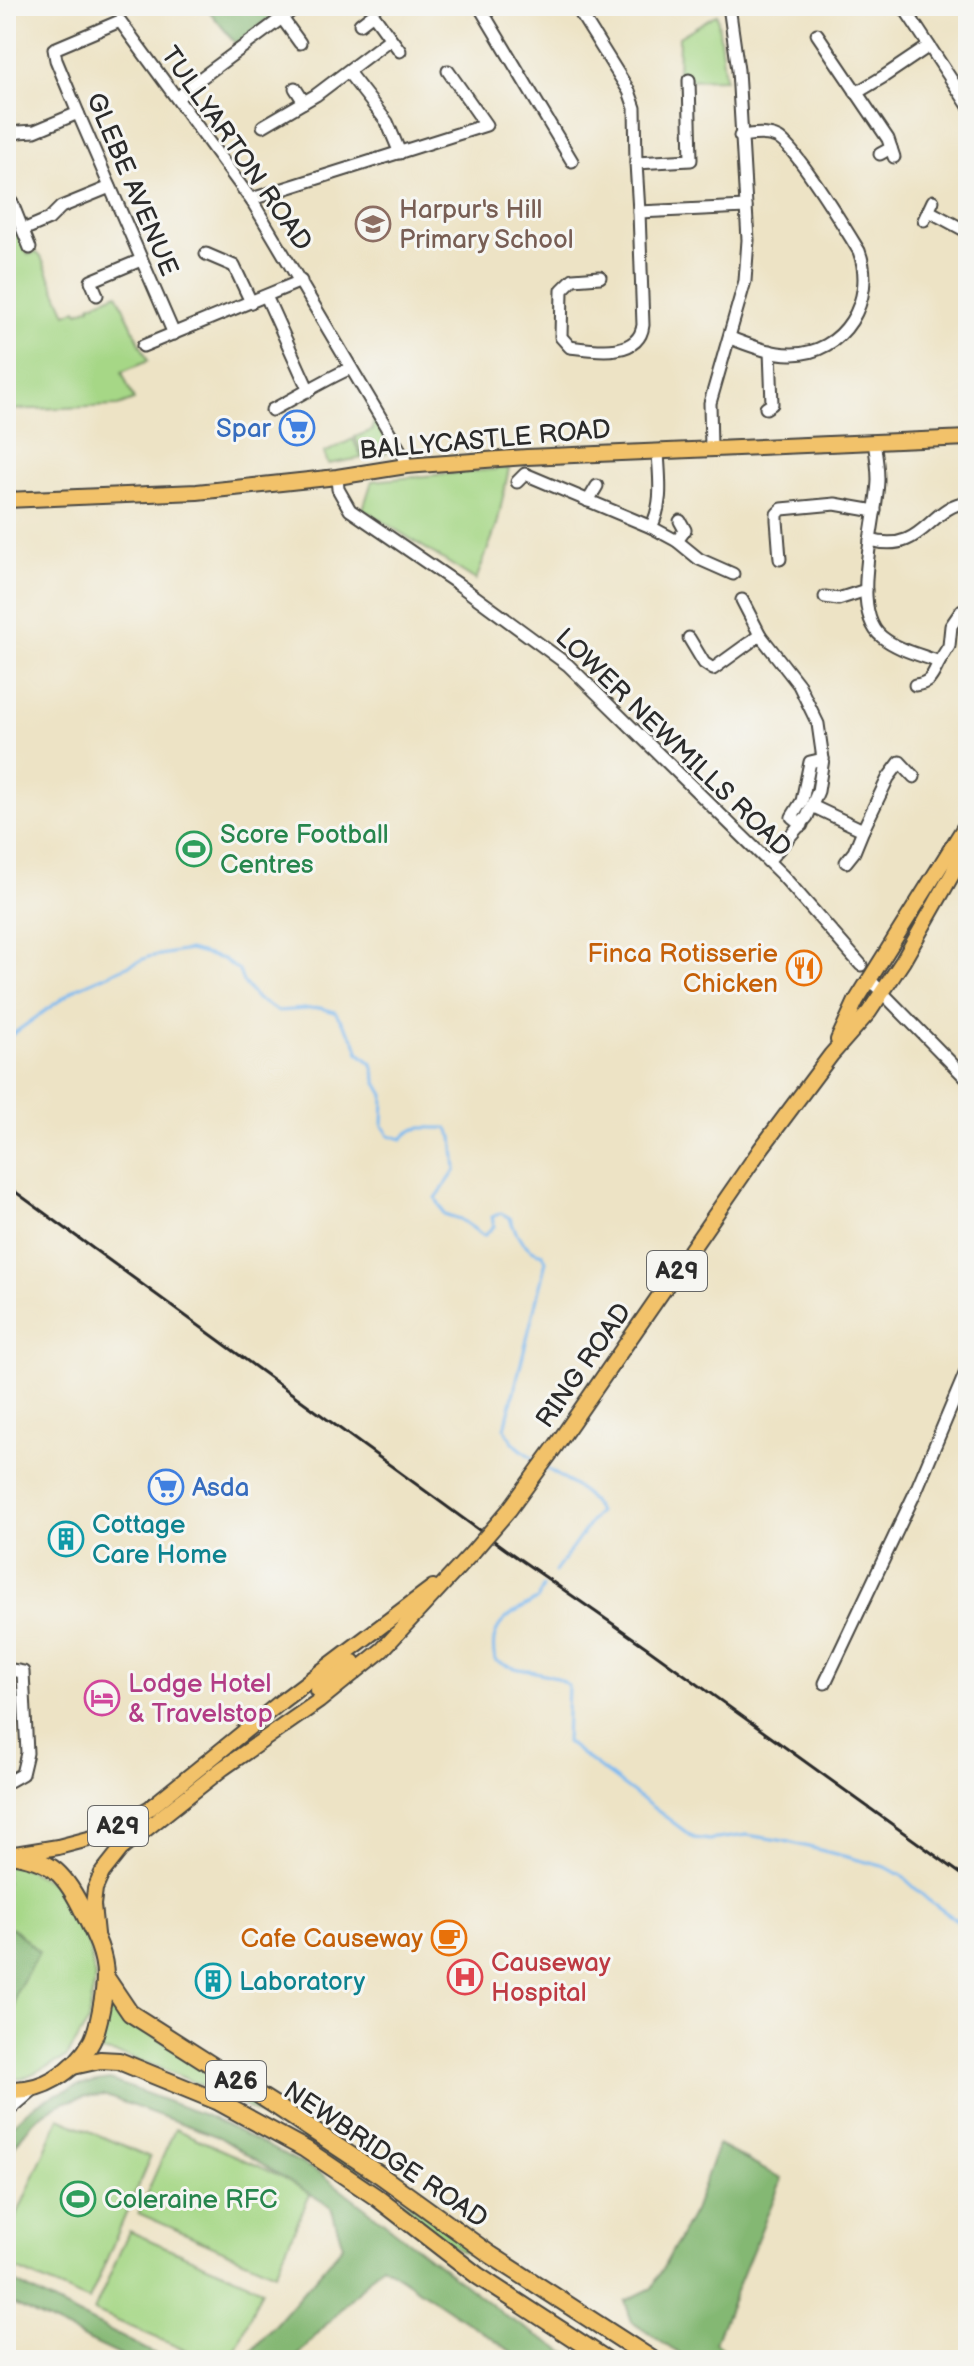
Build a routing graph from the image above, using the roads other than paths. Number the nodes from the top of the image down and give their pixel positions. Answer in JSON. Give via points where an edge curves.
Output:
{"nodes":[{"id":1,"x":298,"y":6,"type":"edge"},
{"id":2,"x":729,"y":6,"type":"edge"},
{"id":3,"x":926,"y":6,"type":"edge"},
{"id":4,"x":484,"y":8,"type":"edge"},
{"id":5,"x":906,"y":10,"type":"edge"},
{"id":6,"x":581,"y":14,"type":"dead end"},
{"id":7,"x":282,"y":18,"type":"junction"},
{"id":8,"x":360,"y":24,"type":"dead end"},
{"id":9,"x":390,"y":39,"type":"junction"},
{"id":10,"x":300,"y":43,"type":"dead end"},
{"id":11,"x":929,"y":46,"type":"junction"},
{"id":12,"x":54,"y":49,"type":"joint"},
{"id":13,"x":809,"y":50,"type":"dead end"},
{"id":14,"x":400,"y":51,"type":"dead end"},
{"id":15,"x":448,"y":71,"type":"dead end"},
{"id":16,"x":348,"y":72,"type":"junction"},
{"id":17,"x":689,"y":80,"type":"dead end"},
{"id":18,"x":295,"y":88,"type":"dead end"},
{"id":19,"x":856,"y":93,"type":"junction"},
{"id":20,"x":178,"y":98,"type":"junction"},
{"id":21,"x":304,"y":102,"type":"junction"},
{"id":22,"x":968,"y":105,"type":"edge"},
{"id":23,"x":78,"y":113,"type":"junction"},
{"id":24,"x":263,"y":126,"type":"dead end"},
{"id":25,"x":740,"y":136,"type":"junction"},
{"id":26,"x":6,"y":137,"type":"edge"},
{"id":27,"x":400,"y":153,"type":"junction"},
{"id":28,"x":888,"y":153,"type":"dead end"},
{"id":29,"x":572,"y":161,"type":"dead end"},
{"id":30,"x":636,"y":163,"type":"junction"},
{"id":31,"x":110,"y":187,"type":"junction"},
{"id":32,"x":252,"y":201,"type":"junction"},
{"id":33,"x":12,"y":203,"type":"dead end"},
{"id":34,"x":746,"y":207,"type":"junction"},
{"id":35,"x":929,"y":211,"type":"dead end"},
{"id":36,"x":639,"y":212,"type":"junction"},
{"id":37,"x":23,"y":230,"type":"junction"},
{"id":38,"x":968,"y":232,"type":"edge"},
{"id":39,"x":30,"y":248,"type":"dead end"},
{"id":40,"x":206,"y":254,"type":"dead end"},
{"id":41,"x":141,"y":260,"type":"junction"},
{"id":42,"x":600,"y":277,"type":"dead end"},
{"id":43,"x":301,"y":281,"type":"junction"},
{"id":44,"x":97,"y":295,"type":"dead end"},
{"id":45,"x":266,"y":296,"type":"junction"},
{"id":46,"x":251,"y":302,"type":"junction"},
{"id":47,"x":174,"y":334,"type":"junction"},
{"id":48,"x":730,"y":338,"type":"junction"},
{"id":49,"x":143,"y":346,"type":"dead end"},
{"id":50,"x":770,"y":351,"type":"junction"},
{"id":51,"x":351,"y":368,"type":"junction"},
{"id":52,"x":309,"y":391,"type":"junction"},
{"id":53,"x":766,"y":408,"type":"dead end"},
{"id":54,"x":272,"y":410,"type":"dead end"},
{"id":55,"x":968,"y":438,"type":"edge"},
{"id":56,"x":874,"y":442,"type":"junction"},
{"id":57,"x":711,"y":448,"type":"junction"},
{"id":58,"x":658,"y":451,"type":"junction"},
{"id":59,"x":406,"y":466,"type":"junction"},
{"id":60,"x":337,"y":477,"type":"junction"},
{"id":61,"x":517,"y":482,"type":"dead end"},
{"id":62,"x":597,"y":486,"type":"dead end"},
{"id":63,"x":6,"y":500,"type":"edge"},
{"id":64,"x":588,"y":501,"type":"junction"},
{"id":65,"x":968,"y":502,"type":"edge"},
{"id":66,"x":875,"y":511,"type":"junction"},
{"id":67,"x":680,"y":521,"type":"dead end"},
{"id":68,"x":651,"y":527,"type":"junction"},
{"id":69,"x":870,"y":540,"type":"junction"},
{"id":70,"x":677,"y":541,"type":"junction"},
{"id":71,"x":780,"y":559,"type":"dead end"},
{"id":72,"x":733,"y":574,"type":"dead end"},
{"id":73,"x":866,"y":590,"type":"junction"},
{"id":74,"x":825,"y":597,"type":"dead end"},
{"id":75,"x":742,"y":600,"type":"dead end"},
{"id":76,"x":962,"y":610,"type":"dead end"},
{"id":77,"x":760,"y":635,"type":"junction"},
{"id":78,"x":689,"y":638,"type":"dead end"},
{"id":79,"x":939,"y":662,"type":"junction"},
{"id":80,"x":915,"y":685,"type":"dead end"},
{"id":81,"x":823,"y":759,"type":"junction"},
{"id":82,"x":914,"y":777,"type":"dead end"},
{"id":83,"x":812,"y":806,"type":"junction"},
{"id":84,"x":968,"y":822,"type":"edge"},
{"id":85,"x":802,"y":825,"type":"junction"},
{"id":86,"x":863,"y":830,"type":"junction"},
{"id":87,"x":968,"y":831,"type":"edge"},
{"id":88,"x":768,"y":861,"type":"junction"},
{"id":89,"x":846,"y":862,"type":"dead end"},
{"id":90,"x":861,"y":965,"type":"dead end"},
{"id":91,"x":870,"y":980,"type":"junction"},
{"id":92,"x":882,"y":992,"type":"junction"},
{"id":93,"x":831,"y":1055,"type":"junction"},
{"id":94,"x":968,"y":1080,"type":"edge"},
{"id":95,"x":968,"y":1367,"type":"edge"},
{"id":96,"x":449,"y":1577,"type":"junction"},
{"id":97,"x":431,"y":1599,"type":"junction"},
{"id":98,"x":6,"y":1669,"type":"edge"},
{"id":99,"x":825,"y":1683,"type":"dead end"},
{"id":100,"x":317,"y":1690,"type":"dead end"},
{"id":101,"x":6,"y":1783,"type":"edge"},
{"id":102,"x":10,"y":1854,"type":"edge"},
{"id":103,"x":96,"y":1938,"type":"junction"},
{"id":104,"x":105,"y":1976,"type":"junction"},
{"id":105,"x":73,"y":2066,"type":"junction"},
{"id":106,"x":38,"y":2086,"type":"junction"},
{"id":107,"x":6,"y":2089,"type":"edge"},
{"id":108,"x":6,"y":2113,"type":"edge"},
{"id":109,"x":607,"y":2360,"type":"edge"},
{"id":110,"x":653,"y":2360,"type":"edge"}],
"edges":[{"from":1,"to":7,"type":"street"},
{"from":2,"to":25,"type":"street"},
{"from":3,"to":5,"type":"street"},
{"from":4,"to":29,"type":"street"},
{"from":5,"to":11,"type":"street"},
{"from":6,"to":30,"type":"street","via":[[629,91],[635,108]]},
{"from":7,"to":10,"type":"street"},
{"from":7,"to":20,"type":"street"},
{"from":8,"to":9,"type":"street","via":[[373,14]]},
{"from":9,"to":14,"type":"street"},
{"from":9,"to":16,"type":"street"},
{"from":11,"to":19,"type":"street"},
{"from":11,"to":22,"type":"street"},
{"from":12,"to":20,"type":"street","name":"TULLYARTON ROAD","via":[[120,21]]},
{"from":12,"to":23,"type":"street","name":"GLEBE AVENUE"},
{"from":13,"to":19,"type":"street","via":[[819,38]]},
{"from":15,"to":27,"type":"street","via":[[486,125]]},
{"from":16,"to":21,"type":"street"},
{"from":16,"to":27,"type":"street","via":[[387,122]]},
{"from":17,"to":30,"type":"street","via":[[691,160]]},
{"from":18,"to":21,"type":"street"},
{"from":19,"to":28,"type":"street","via":[[888,139]]},
{"from":20,"to":32,"type":"street","name":"TULLYARTON ROAD"},
{"from":21,"to":24,"type":"street"},
{"from":23,"to":26,"type":"street"},
{"from":23,"to":31,"type":"street","name":"GLEBE AVENUE"},
{"from":25,"to":34,"type":"street"},
{"from":25,"to":50,"type":"street","via":[[775,136],[791,149],[863,261],[863,295],[842,334],[806,353]]},
{"from":27,"to":32,"type":"street"},
{"from":30,"to":36,"type":"street"},
{"from":31,"to":37,"type":"street"},
{"from":31,"to":41,"type":"street","name":"GLEBE AVENUE"},
{"from":32,"to":43,"type":"street","name":"TULLYARTON ROAD"},
{"from":33,"to":37,"type":"street"},
{"from":34,"to":36,"type":"street"},
{"from":34,"to":48,"type":"street","via":[[747,266]]},
{"from":35,"to":38,"type":"street"},
{"from":36,"to":42,"type":"street","via":[[640,338],[616,349],[570,347],[561,337],[562,290],[573,279]]},
{"from":37,"to":39,"type":"street"},
{"from":40,"to":46,"type":"street","via":[[234,266]]},
{"from":41,"to":44,"type":"street","via":[[91,281]]},
{"from":41,"to":47,"type":"street","name":"GLEBE AVENUE"},
{"from":43,"to":45,"type":"street"},
{"from":43,"to":51,"type":"street","name":"TULLYARTON ROAD"},
{"from":45,"to":46,"type":"street"},
{"from":45,"to":52,"type":"street"},
{"from":46,"to":47,"type":"street"},
{"from":47,"to":49,"type":"street"},
{"from":48,"to":50,"type":"street"},
{"from":48,"to":57,"type":"street","via":[[710,403]]},
{"from":50,"to":53,"type":"street","via":[[772,404]]},
{"from":51,"to":52,"type":"street"},
{"from":51,"to":59,"type":"street","name":"TULLYARTON ROAD"},
{"from":52,"to":54,"type":"street"},
{"from":55,"to":56,"type":"main road","name":"BALLYCASTLE ROAD"},
{"from":56,"to":57,"type":"main road","name":"BALLYCASTLE ROAD"},
{"from":56,"to":66,"type":"street"},
{"from":57,"to":58,"type":"main road","name":"BALLYCASTLE ROAD"},
{"from":58,"to":59,"type":"main road","name":"BALLYCASTLE ROAD"},
{"from":58,"to":68,"type":"street","via":[[661,494]]},
{"from":59,"to":60,"type":"main road","name":"BALLYCASTLE ROAD"},
{"from":60,"to":63,"type":"main road","name":"BALLYCASTLE ROAD","via":[[197,492]]},
{"from":60,"to":88,"type":"street","name":"LOWER NEWMILLS ROAD","via":[[350,510],[568,665]]},
{"from":61,"to":64,"type":"street","via":[[525,474]]},
{"from":62,"to":64,"type":"street"},
{"from":64,"to":68,"type":"street"},
{"from":65,"to":69,"type":"street","via":[[943,512],[902,542]]},
{"from":66,"to":69,"type":"street"},
{"from":66,"to":71,"type":"street","via":[[835,504],[782,509],[777,514]]},
{"from":67,"to":70,"type":"street","via":[[685,530]]},
{"from":68,"to":70,"type":"street"},
{"from":69,"to":73,"type":"street"},
{"from":70,"to":72,"type":"street","via":[[699,559]]},
{"from":73,"to":74,"type":"street","via":[[838,599]]},
{"from":73,"to":79,"type":"street","via":[[870,620],[881,637]]},
{"from":75,"to":77,"type":"street"},
{"from":76,"to":79,"type":"street"},
{"from":77,"to":78,"type":"street","via":[[713,669]]},
{"from":77,"to":81,"type":"street","via":[[799,685],[818,724]]},
{"from":79,"to":80,"type":"street","via":[[932,679]]},
{"from":81,"to":83,"type":"street"},
{"from":81,"to":85,"type":"street","via":[[810,762],[802,801],[792,817]]},
{"from":82,"to":86,"type":"street","via":[[900,762]]},
{"from":83,"to":85,"type":"street"},
{"from":83,"to":86,"type":"street"},
{"from":84,"to":91,"type":"main road","name":"RING ROAD","number":"A29"},
{"from":85,"to":88,"type":"street"},
{"from":86,"to":89,"type":"street"},
{"from":87,"to":92,"type":"main road","name":"RING ROAD","number":"A29","via":[[953,873]]},
{"from":88,"to":90,"type":"street","name":"LOWER NEWMILLS ROAD"},
{"from":91,"to":92,"type":"street"},
{"from":91,"to":93,"type":"main road","name":"RING ROAD","number":"A29"},
{"from":92,"to":93,"type":"main road","name":"RING ROAD","number":"A29"},
{"from":92,"to":94,"type":"street"},
{"from":93,"to":96,"type":"main road","name":"RING ROAD","number":"A29","bridge":true,"via":[[538,1472]]},
{"from":95,"to":99,"type":"street"},
{"from":96,"to":97,"type":"main road","name":"RING ROAD","number":"A29"},
{"from":96,"to":102,"type":"main road","name":"RING ROAD","number":"A29","via":[[150,1808],[100,1836]]},
{"from":97,"to":100,"type":"main road"},
{"from":97,"to":103,"type":"main road","name":"RING ROAD","number":"A29","via":[[340,1685],[121,1849],[95,1889]]},
{"from":98,"to":101,"type":"street","via":[[23,1672],[27,1741],[22,1774]]},
{"from":102,"to":103,"type":"highway","number":"A29","via":[[46,1864],[63,1878]]},
{"from":103,"to":104,"type":"highway","number":"A29"},
{"from":104,"to":105,"type":"highway","number":"A29","via":[[92,2041]]},
{"from":104,"to":110,"type":"highway","name":"NEWBRIDGE ROAD","number":"A26","via":[[130,2013]]},
{"from":105,"to":106,"type":"highway","number":"A29"},
{"from":105,"to":109,"type":"highway","name":"NEWBRIDGE ROAD","number":"A26","via":[[119,2061],[230,2107],[305,2149],[478,2276]]},
{"from":106,"to":107,"type":"highway","number":"A29"},
{"from":106,"to":108,"type":"street"}]}
